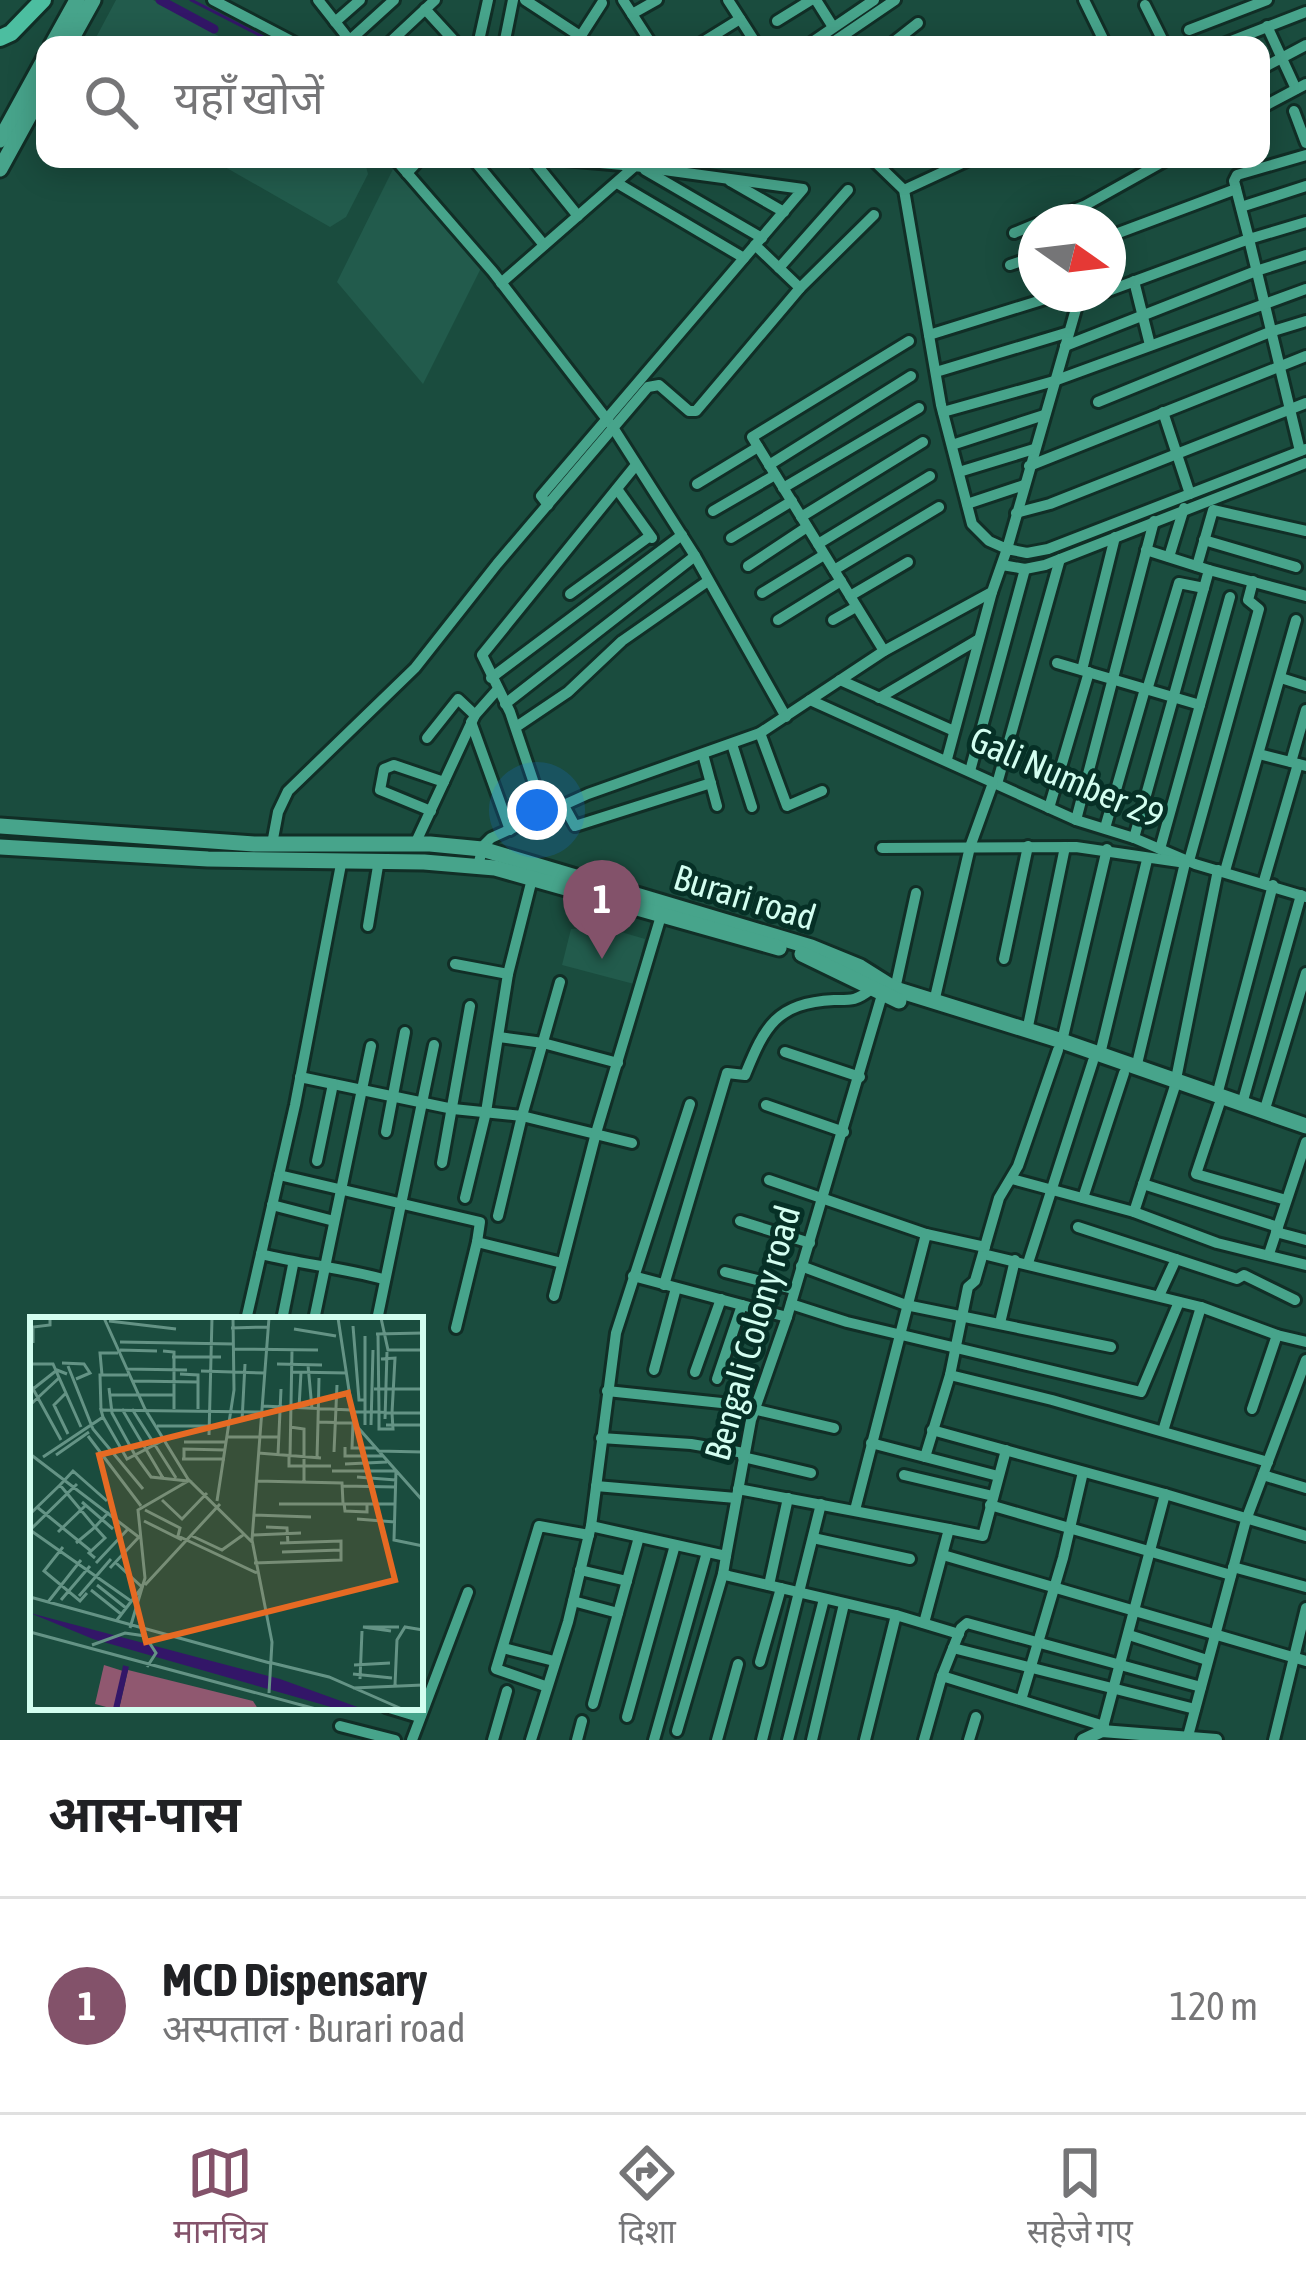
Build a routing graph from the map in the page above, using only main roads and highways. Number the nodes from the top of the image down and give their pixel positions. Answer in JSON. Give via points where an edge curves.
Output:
{"nodes":[{"id":1,"x":43,"y":0,"type":"edge"},
{"id":2,"x":77,"y":0,"type":"edge"},
{"id":3,"x":93,"y":0,"type":"edge"},
{"id":4,"x":57,"y":36,"type":"edge"},
{"id":5,"x":73,"y":36,"type":"edge"},
{"id":6,"x":0,"y":38,"type":"edge"},
{"id":7,"x":36,"y":74,"type":"edge"},
{"id":8,"x":36,"y":103,"type":"edge"},
{"id":9,"x":0,"y":140,"type":"edge"},
{"id":10,"x":0,"y":169,"type":"edge"},
{"id":11,"x":0,"y":826,"type":"edge"},
{"id":12,"x":0,"y":847,"type":"edge"},
{"id":13,"x":344,"y":852,"type":"junction"},
{"id":14,"x":610,"y":894,"type":"junction"},
{"id":15,"x":882,"y":992,"type":"junction"},
{"id":16,"x":1060,"y":1045,"type":"junction"},
{"id":17,"x":1218,"y":1100,"type":"junction"},
{"id":18,"x":1306,"y":1126,"type":"edge"},
{"id":19,"x":1306,"y":1139,"type":"edge"}],
"edges":[{"from":1,"to":6,"type":"highway"},
{"from":2,"to":4,"type":"main road"},
{"from":3,"to":5,"type":"main road"},
{"from":7,"to":9,"type":"main road"},
{"from":8,"to":10,"type":"main road"},
{"from":11,"to":13,"type":"main road","name":"Burari road"},
{"from":12,"to":13,"type":"main road","name":"Burari road","via":[[208,859]]},
{"from":13,"to":14,"type":"main road","name":"Burari road","via":[[478,866]]},
{"from":13,"to":14,"type":"main road","name":"Burari road","via":[[482,848]]},
{"from":14,"to":15,"type":"main road","name":"Burari road","via":[[800,954]]},
{"from":14,"to":15,"type":"main road","name":"Burari road","via":[[811,947],[860,967]]},
{"from":15,"to":16,"type":"main road","name":"Burari road"},
{"from":15,"to":16,"type":"main road","name":"Burari road"},
{"from":16,"to":17,"type":"main road","name":"Burari road"},
{"from":17,"to":18,"type":"main road","name":"Burari road"},
{"from":17,"to":19,"type":"main road","name":"Burari road"}]}
